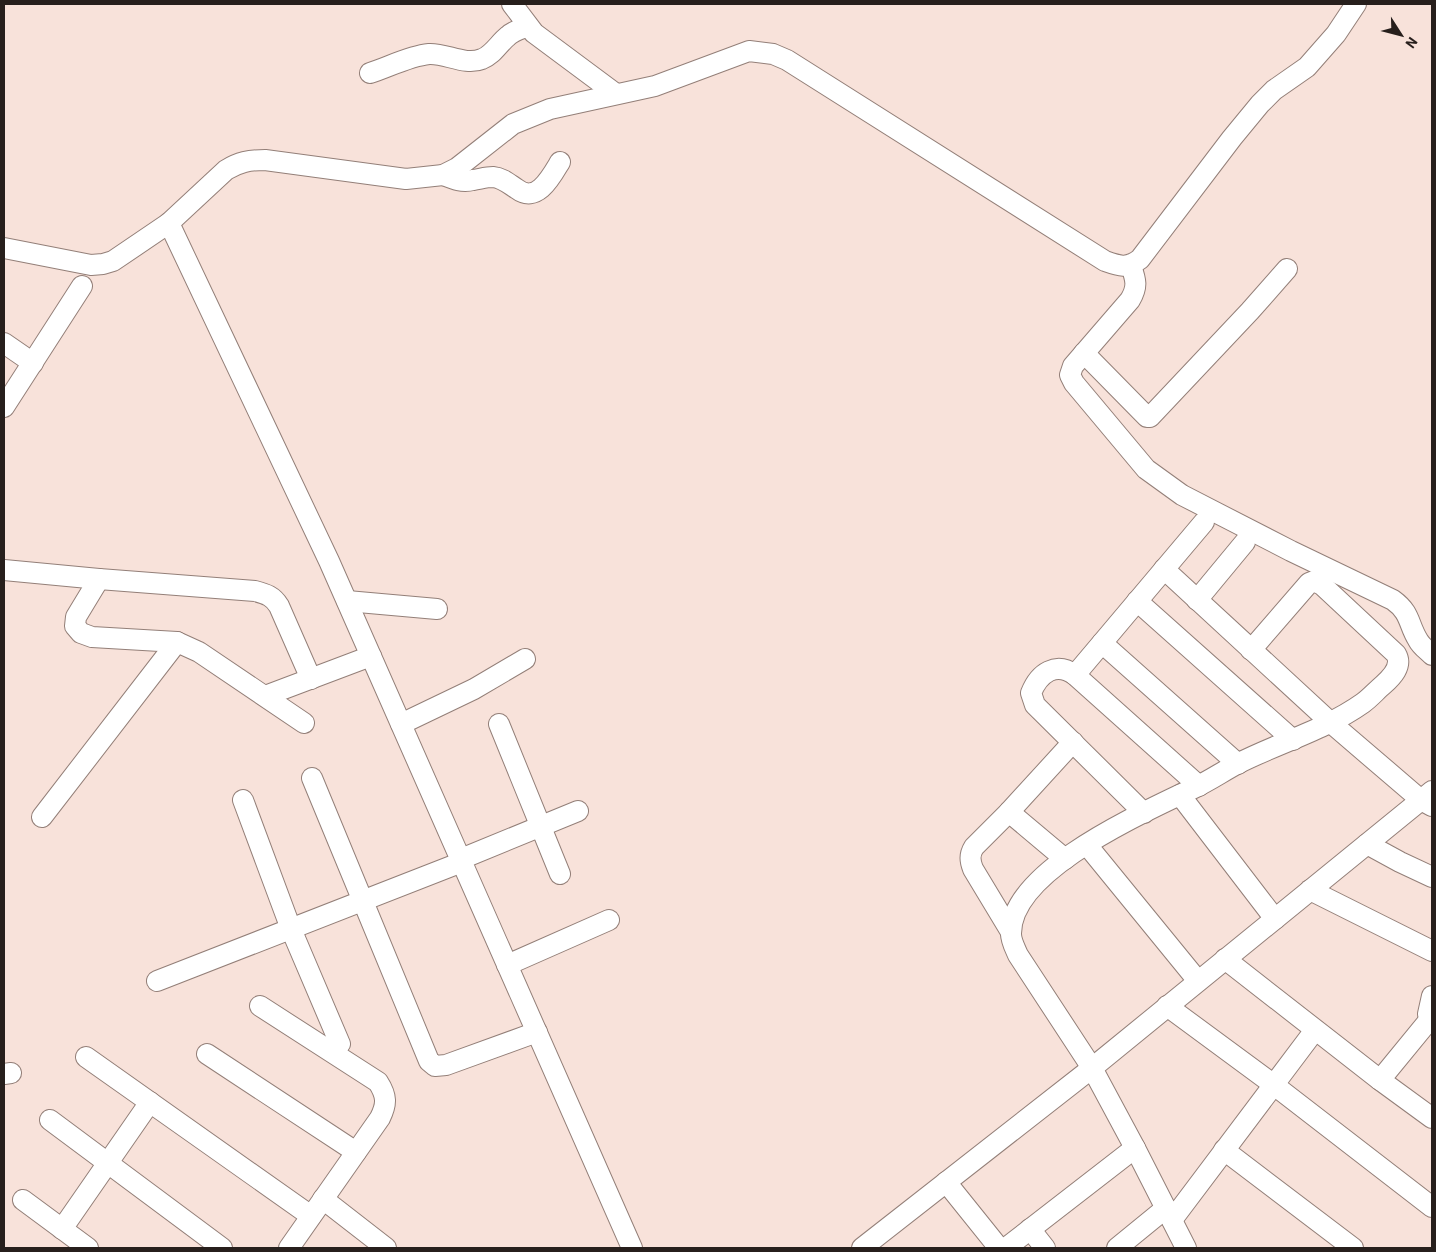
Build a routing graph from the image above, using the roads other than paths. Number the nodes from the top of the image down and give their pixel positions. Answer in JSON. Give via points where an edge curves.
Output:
{"nodes":[{"id":1,"x":512,"y":4,"type":"edge"},
{"id":2,"x":1356,"y":4,"type":"edge"},
{"id":3,"x":528,"y":26,"type":"junction"},
{"id":4,"x":370,"y":73,"type":"dead end"},
{"id":5,"x":616,"y":94,"type":"junction"},
{"id":6,"x":560,"y":162,"type":"dead end"},
{"id":7,"x":443,"y":175,"type":"junction"},
{"id":8,"x":169,"y":223,"type":"junction"},
{"id":9,"x":4,"y":248,"type":"edge"},
{"id":10,"x":1131,"y":266,"type":"junction"},
{"id":11,"x":1287,"y":269,"type":"dead end"},
{"id":12,"x":82,"y":286,"type":"dead end"},
{"id":13,"x":4,"y":343,"type":"edge"},
{"id":14,"x":1084,"y":353,"type":"junction"},
{"id":15,"x":33,"y":363,"type":"junction"},
{"id":16,"x":4,"y":408,"type":"edge"},
{"id":17,"x":1204,"y":522,"type":"dead end"},
{"id":18,"x":1245,"y":542,"type":"dead end"},
{"id":19,"x":1164,"y":569,"type":"junction"},
{"id":20,"x":4,"y":570,"type":"edge"},
{"id":21,"x":99,"y":579,"type":"junction"},
{"id":22,"x":1197,"y":600,"type":"junction"},
{"id":23,"x":347,"y":601,"type":"junction"},
{"id":24,"x":1137,"y":601,"type":"junction"},
{"id":25,"x":438,"y":609,"type":"dead end"},
{"id":26,"x":177,"y":642,"type":"junction"},
{"id":27,"x":1102,"y":643,"type":"junction"},
{"id":28,"x":1251,"y":650,"type":"junction"},
{"id":29,"x":1432,"y":655,"type":"edge"},
{"id":30,"x":371,"y":656,"type":"junction"},
{"id":31,"x":525,"y":659,"type":"dead end"},
{"id":32,"x":1075,"y":675,"type":"junction"},
{"id":33,"x":311,"y":679,"type":"junction"},
{"id":34,"x":265,"y":696,"type":"junction"},
{"id":35,"x":1330,"y":722,"type":"junction"},
{"id":36,"x":304,"y":723,"type":"dead end"},
{"id":37,"x":401,"y":724,"type":"junction"},
{"id":38,"x":499,"y":724,"type":"dead end"},
{"id":39,"x":1293,"y":740,"type":"junction"},
{"id":40,"x":1072,"y":742,"type":"junction"},
{"id":41,"x":1238,"y":764,"type":"junction"},
{"id":42,"x":312,"y":778,"type":"dead end"},
{"id":43,"x":1199,"y":786,"type":"junction"},
{"id":44,"x":1180,"y":795,"type":"junction"},
{"id":45,"x":1428,"y":799,"type":"edge"},
{"id":46,"x":242,"y":800,"type":"dead end"},
{"id":47,"x":578,"y":811,"type":"dead end"},
{"id":48,"x":1009,"y":812,"type":"junction"},
{"id":49,"x":1144,"y":813,"type":"junction"},
{"id":50,"x":42,"y":817,"type":"dead end"},
{"id":51,"x":540,"y":827,"type":"junction"},
{"id":52,"x":1368,"y":844,"type":"junction"},
{"id":53,"x":1087,"y":845,"type":"junction"},
{"id":54,"x":1065,"y":859,"type":"junction"},
{"id":55,"x":461,"y":861,"type":"junction"},
{"id":56,"x":560,"y":874,"type":"dead end"},
{"id":57,"x":1432,"y":877,"type":"edge"},
{"id":58,"x":1310,"y":890,"type":"junction"},
{"id":59,"x":362,"y":901,"type":"junction"},
{"id":60,"x":1275,"y":919,"type":"junction"},
{"id":61,"x":609,"y":920,"type":"dead end"},
{"id":62,"x":291,"y":929,"type":"junction"},
{"id":63,"x":1011,"y":932,"type":"junction"},
{"id":64,"x":1432,"y":950,"type":"edge"},
{"id":65,"x":1225,"y":960,"type":"junction"},
{"id":66,"x":508,"y":965,"type":"junction"},
{"id":67,"x":157,"y":982,"type":"dead end"},
{"id":68,"x":1198,"y":982,"type":"junction"},
{"id":69,"x":1432,"y":996,"type":"edge"},
{"id":70,"x":260,"y":1006,"type":"dead end"},
{"id":71,"x":1167,"y":1006,"type":"junction"},
{"id":72,"x":1431,"y":1020,"type":"edge"},
{"id":73,"x":1315,"y":1030,"type":"junction"},
{"id":74,"x":537,"y":1032,"type":"junction"},
{"id":75,"x":340,"y":1044,"type":"dead end"},
{"id":76,"x":207,"y":1054,"type":"dead end"},
{"id":77,"x":86,"y":1057,"type":"dead end"},
{"id":78,"x":1092,"y":1068,"type":"junction"},
{"id":79,"x":1380,"y":1080,"type":"junction"},
{"id":80,"x":1274,"y":1085,"type":"junction"},
{"id":81,"x":150,"y":1102,"type":"junction"},
{"id":82,"x":1432,"y":1118,"type":"edge"},
{"id":83,"x":50,"y":1120,"type":"dead end"},
{"id":84,"x":1135,"y":1148,"type":"junction"},
{"id":85,"x":1224,"y":1150,"type":"junction"},
{"id":86,"x":356,"y":1152,"type":"junction"},
{"id":87,"x":107,"y":1162,"type":"junction"},
{"id":88,"x":946,"y":1182,"type":"junction"},
{"id":89,"x":323,"y":1199,"type":"junction"},
{"id":90,"x":23,"y":1200,"type":"dead end"},
{"id":91,"x":1432,"y":1207,"type":"edge"},
{"id":92,"x":1169,"y":1214,"type":"junction"},
{"id":93,"x":312,"y":1216,"type":"junction"},
{"id":94,"x":62,"y":1229,"type":"junction"},
{"id":95,"x":1030,"y":1229,"type":"junction"},
{"id":96,"x":88,"y":1248,"type":"edge"},
{"id":97,"x":222,"y":1248,"type":"edge"},
{"id":98,"x":289,"y":1248,"type":"edge"},
{"id":99,"x":386,"y":1248,"type":"edge"},
{"id":100,"x":632,"y":1248,"type":"edge"},
{"id":101,"x":862,"y":1248,"type":"edge"},
{"id":102,"x":999,"y":1248,"type":"edge"},
{"id":103,"x":1006,"y":1248,"type":"edge"},
{"id":104,"x":1045,"y":1248,"type":"edge"},
{"id":105,"x":1117,"y":1248,"type":"edge"},
{"id":106,"x":1186,"y":1248,"type":"edge"},
{"id":107,"x":1353,"y":1248,"type":"edge"}],
"edges":[{"from":1,"to":3,"type":"street"},
{"from":2,"to":10,"type":"street","via":[[1336,34],[1307,67],[1260,104],[1140,259]]},
{"from":3,"to":4,"type":"street","via":[[512,32],[482,59],[429,54]]},
{"from":3,"to":5,"type":"street"},
{"from":5,"to":7,"type":"street","via":[[550,108],[513,124],[457,168]]},
{"from":5,"to":10,"type":"street","via":[[655,86],[749,51],[773,54],[1105,261],[1120,267]]},
{"from":6,"to":7,"type":"street","via":[[546,184],[527,194],[500,178],[486,177],[465,182]]},
{"from":7,"to":8,"type":"street","via":[[406,179],[249,160],[226,170]]},
{"from":8,"to":9,"type":"street","via":[[103,264],[91,265]]},
{"from":8,"to":23,"type":"street"},
{"from":10,"to":14,"type":"street","via":[[1137,282],[1136,290]]},
{"from":11,"to":14,"type":"street","via":[[1150,417],[1146,417]]},
{"from":12,"to":15,"type":"street"},
{"from":13,"to":15,"type":"street"},
{"from":14,"to":29,"type":"street","via":[[1072,366],[1070,375],[1074,383],[1146,468],[1182,495],[1393,600],[1402,606],[1420,644]]},
{"from":15,"to":16,"type":"street"},
{"from":17,"to":19,"type":"street"},
{"from":18,"to":22,"type":"street"},
{"from":19,"to":22,"type":"street"},
{"from":19,"to":24,"type":"street"},
{"from":20,"to":21,"type":"street"},
{"from":21,"to":26,"type":"street","via":[[76,617],[75,626],[81,633],[92,637]]},
{"from":21,"to":33,"type":"street","via":[[266,594],[279,606]]},
{"from":22,"to":28,"type":"street"},
{"from":23,"to":25,"type":"street"},
{"from":23,"to":30,"type":"street"},
{"from":24,"to":27,"type":"street"},
{"from":24,"to":39,"type":"street"},
{"from":26,"to":34,"type":"street","via":[[199,652]]},
{"from":26,"to":50,"type":"street"},
{"from":27,"to":32,"type":"street"},
{"from":27,"to":41,"type":"street"},
{"from":28,"to":35,"type":"street"},
{"from":28,"to":35,"type":"street","via":[[1308,583],[1314,581],[1322,585],[1399,660],[1390,678],[1364,703]]},
{"from":30,"to":33,"type":"street"},
{"from":30,"to":37,"type":"street"},
{"from":31,"to":37,"type":"street","via":[[474,689]]},
{"from":32,"to":40,"type":"street","via":[[1068,670],[1054,668],[1034,685],[1031,693],[1040,710]]},
{"from":32,"to":43,"type":"street"},
{"from":33,"to":34,"type":"street"},
{"from":34,"to":36,"type":"street"},
{"from":35,"to":39,"type":"street"},
{"from":35,"to":45,"type":"street"},
{"from":37,"to":55,"type":"street"},
{"from":38,"to":51,"type":"street"},
{"from":39,"to":41,"type":"street"},
{"from":40,"to":48,"type":"street"},
{"from":40,"to":49,"type":"street"},
{"from":41,"to":43,"type":"street"},
{"from":42,"to":59,"type":"street"},
{"from":43,"to":44,"type":"street"},
{"from":44,"to":49,"type":"street"},
{"from":44,"to":60,"type":"street"},
{"from":45,"to":52,"type":"street"},
{"from":46,"to":62,"type":"street"},
{"from":47,"to":51,"type":"street"},
{"from":48,"to":54,"type":"street"},
{"from":48,"to":63,"type":"street","via":[[974,847],[970,858],[973,869]]},
{"from":49,"to":53,"type":"street"},
{"from":51,"to":55,"type":"street"},
{"from":51,"to":56,"type":"street"},
{"from":52,"to":57,"type":"street"},
{"from":52,"to":58,"type":"street"},
{"from":53,"to":54,"type":"street"},
{"from":53,"to":68,"type":"street"},
{"from":54,"to":63,"type":"street","via":[[1047,872],[1029,892],[1018,907]]},
{"from":55,"to":59,"type":"street"},
{"from":55,"to":66,"type":"street"},
{"from":58,"to":60,"type":"street"},
{"from":58,"to":64,"type":"street"},
{"from":59,"to":62,"type":"street"},
{"from":59,"to":74,"type":"street","via":[[431,1064],[446,1065]]},
{"from":60,"to":65,"type":"street"},
{"from":61,"to":66,"type":"street"},
{"from":62,"to":67,"type":"street"},
{"from":62,"to":75,"type":"street"},
{"from":63,"to":78,"type":"street","via":[[1018,955]]},
{"from":65,"to":68,"type":"street"},
{"from":65,"to":73,"type":"street"},
{"from":66,"to":74,"type":"street"},
{"from":68,"to":71,"type":"street"},
{"from":69,"to":72,"type":"street"},
{"from":70,"to":86,"type":"street","via":[[378,1082],[384,1091],[385,1109]]},
{"from":71,"to":78,"type":"street"},
{"from":71,"to":80,"type":"street"},
{"from":72,"to":79,"type":"street"},
{"from":73,"to":79,"type":"street"},
{"from":73,"to":80,"type":"street"},
{"from":74,"to":100,"type":"street"},
{"from":76,"to":86,"type":"street"},
{"from":77,"to":81,"type":"street"},
{"from":78,"to":84,"type":"street"},
{"from":78,"to":88,"type":"street"},
{"from":79,"to":82,"type":"street"},
{"from":80,"to":85,"type":"street"},
{"from":80,"to":91,"type":"street"},
{"from":81,"to":87,"type":"street"},
{"from":81,"to":93,"type":"street"},
{"from":83,"to":87,"type":"street"},
{"from":84,"to":92,"type":"street"},
{"from":84,"to":95,"type":"street"},
{"from":85,"to":92,"type":"street"},
{"from":85,"to":107,"type":"street"},
{"from":86,"to":89,"type":"street"},
{"from":87,"to":94,"type":"street"},
{"from":87,"to":97,"type":"street"},
{"from":88,"to":101,"type":"street"},
{"from":88,"to":102,"type":"street"},
{"from":89,"to":93,"type":"street"},
{"from":89,"to":99,"type":"street"},
{"from":90,"to":94,"type":"street"},
{"from":92,"to":105,"type":"street"},
{"from":92,"to":106,"type":"street"},
{"from":93,"to":98,"type":"street"},
{"from":94,"to":96,"type":"street"},
{"from":95,"to":103,"type":"street"},
{"from":95,"to":104,"type":"street"}]}
